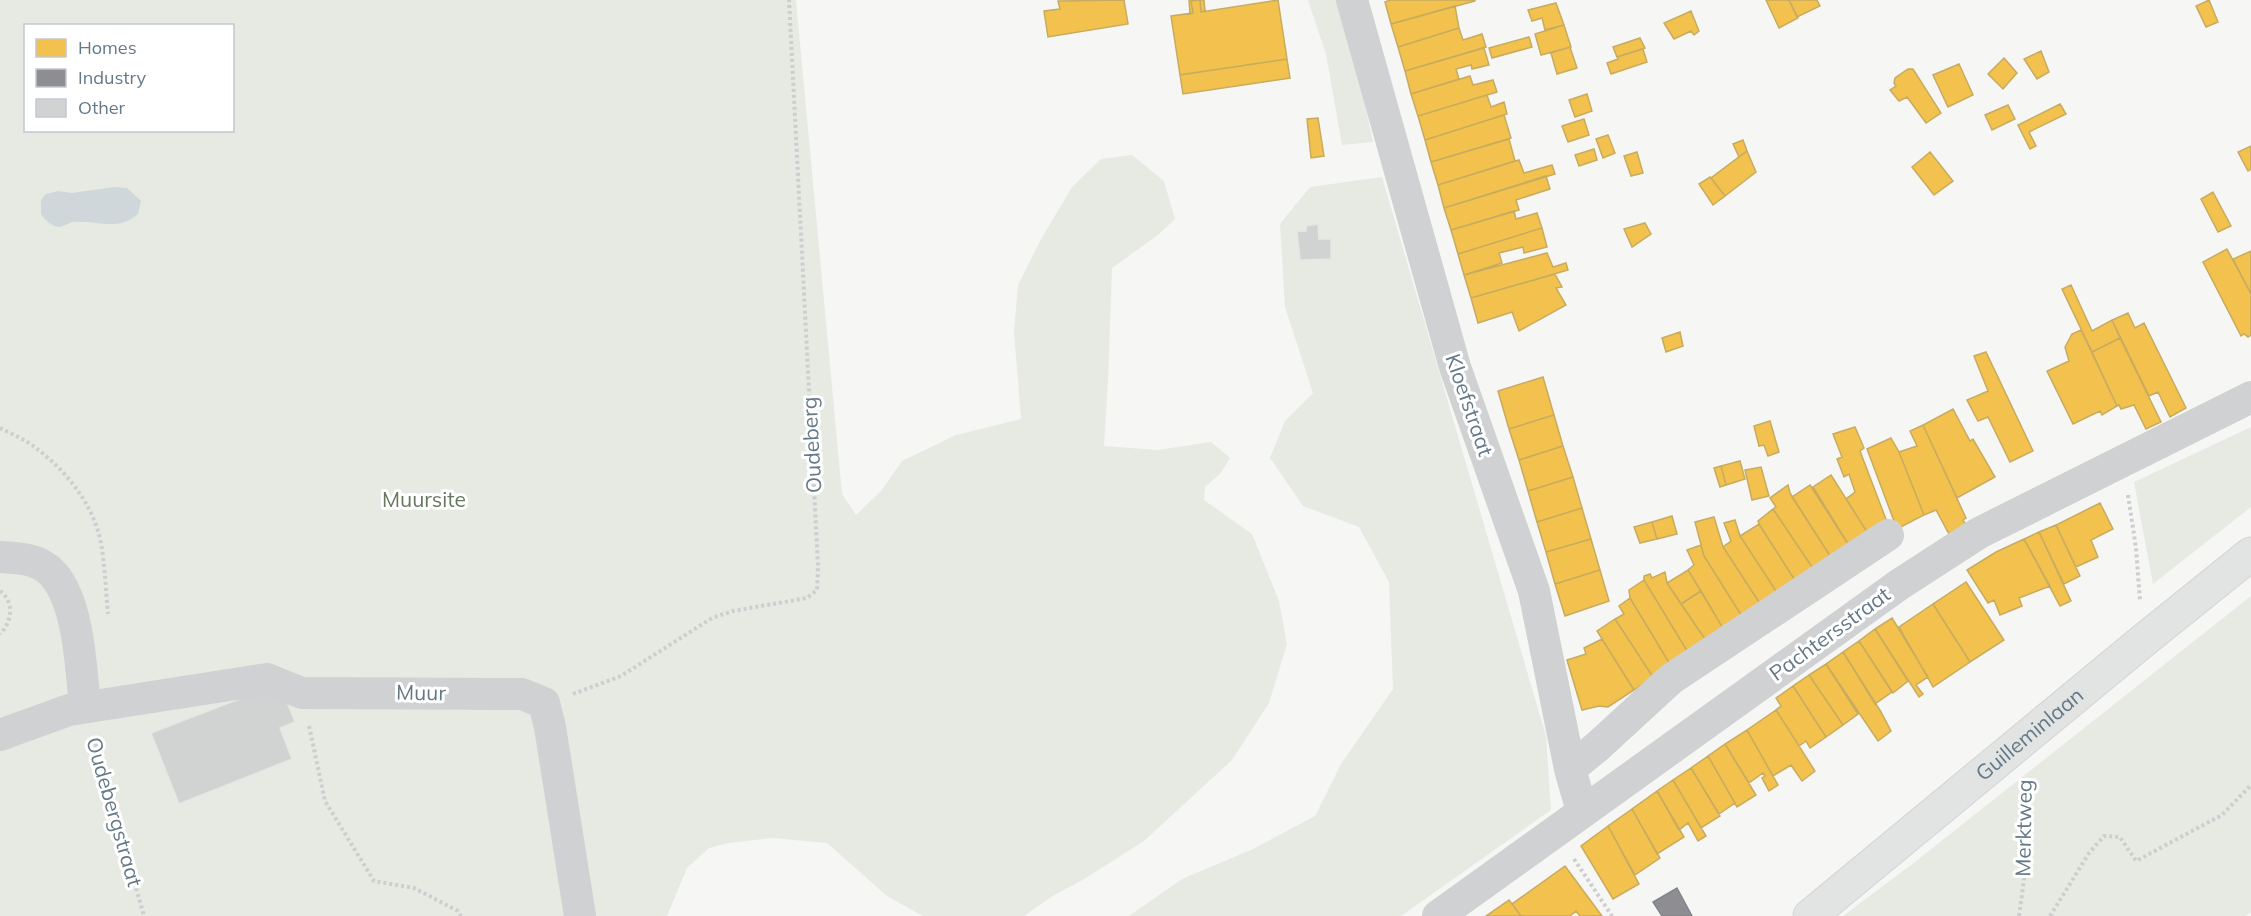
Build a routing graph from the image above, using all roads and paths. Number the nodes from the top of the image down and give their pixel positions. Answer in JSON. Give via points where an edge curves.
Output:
{"nodes":[{"id":1,"x":789,"y":0,"type":"edge"},
{"id":2,"x":1352,"y":0,"type":"edge"},
{"id":3,"x":2251,"y":397,"type":"edge"},
{"id":4,"x":0,"y":428,"type":"edge"},
{"id":5,"x":2128,"y":500,"type":"dead end"},
{"id":6,"x":1888,"y":535,"type":"dead end"},
{"id":7,"x":2251,"y":554,"type":"edge"},
{"id":8,"x":0,"y":557,"type":"edge"},
{"id":9,"x":0,"y":591,"type":"edge"},
{"id":10,"x":109,"y":620,"type":"dead end"},
{"id":11,"x":0,"y":634,"type":"edge"},
{"id":12,"x":2144,"y":640,"type":"junction"},
{"id":13,"x":302,"y":693,"type":"junction"},
{"id":14,"x":543,"y":703,"type":"junction"},
{"id":15,"x":85,"y":707,"type":"junction"},
{"id":16,"x":0,"y":735,"type":"edge"},
{"id":17,"x":2024,"y":740,"type":"junction"},
{"id":18,"x":1570,"y":769,"type":"junction"},
{"id":19,"x":2251,"y":786,"type":"edge"},
{"id":20,"x":1582,"y":811,"type":"junction"},
{"id":21,"x":1568,"y":850,"type":"dead end"},
{"id":22,"x":144,"y":916,"type":"edge"},
{"id":23,"x":461,"y":916,"type":"edge"},
{"id":24,"x":580,"y":916,"type":"edge"},
{"id":25,"x":1438,"y":916,"type":"edge"},
{"id":26,"x":1612,"y":916,"type":"edge"},
{"id":27,"x":1810,"y":916,"type":"edge"},
{"id":28,"x":2019,"y":916,"type":"edge"},
{"id":29,"x":2050,"y":916,"type":"edge"}],
"edges":[{"from":1,"to":14,"type":"path","name":"Oudeberg","via":[[817,590],[807,598],[712,618],[621,676]]},
{"from":2,"to":18,"type":"street","name":"Kloefstraat","via":[[1455,367],[1534,591]]},
{"from":3,"to":20,"type":"street","name":"Pachtersstraat","via":[[1979,534],[1900,584]]},
{"from":4,"to":10,"type":"path","via":[[35,447],[80,492],[102,548]]},
{"from":5,"to":12,"type":"path"},
{"from":6,"to":18,"type":"street","via":[[1671,679]]},
{"from":7,"to":12,"type":"main road","name":"Guilleminlaan"},
{"from":8,"to":15,"type":"street","via":[[37,562],[59,582],[72,610]]},
{"from":9,"to":11,"type":"path","via":[[11,610]]},
{"from":12,"to":17,"type":"main road","name":"Guilleminlaan"},
{"from":13,"to":14,"type":"street","name":"Muur","via":[[522,694]]},
{"from":13,"to":15,"type":"street","name":"Muur","via":[[267,679]]},
{"from":13,"to":23,"type":"path","via":[[325,801],[374,881],[414,888]]},
{"from":14,"to":24,"type":"street"},
{"from":15,"to":16,"type":"street","via":[[44,717]]},
{"from":15,"to":22,"type":"path","name":"Oudebergstraat"},
{"from":17,"to":27,"type":"main road","name":"Guilleminlaan"},
{"from":17,"to":28,"type":"path","name":"Merktweg","via":[[2025,873]]},
{"from":18,"to":20,"type":"street","name":"Kloefstraat"},
{"from":19,"to":29,"type":"path","via":[[2222,815],[2136,861],[2120,837],[2104,836]]},
{"from":20,"to":25,"type":"street","name":"Pachtersstraat"},
{"from":21,"to":26,"type":"path"}]}
